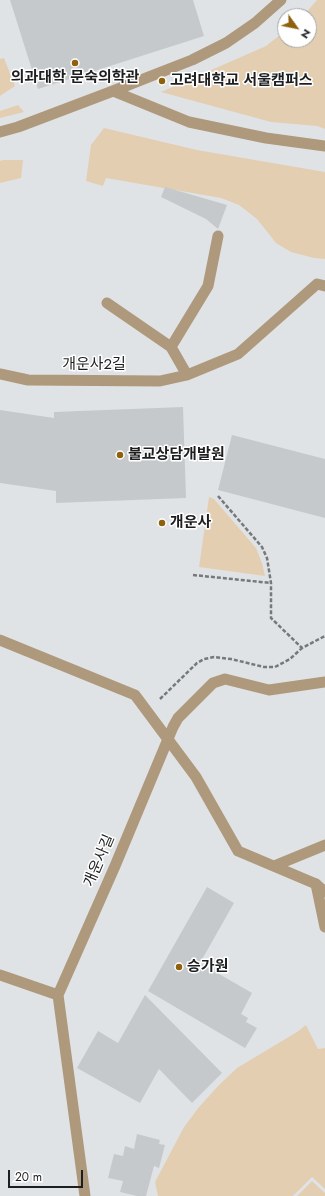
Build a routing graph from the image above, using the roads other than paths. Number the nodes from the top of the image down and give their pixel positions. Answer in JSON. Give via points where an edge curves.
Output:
{"nodes":[{"id":1,"x":282,"y":0,"type":"edge"},
{"id":2,"x":113,"y":92,"type":"junction"},
{"id":3,"x":0,"y":132,"type":"edge"},
{"id":4,"x":325,"y":146,"type":"edge"},
{"id":5,"x":218,"y":236,"type":"dead end"},
{"id":6,"x":325,"y":286,"type":"edge"},
{"id":7,"x":107,"y":303,"type":"dead end"},
{"id":8,"x":171,"y":347,"type":"junction"},
{"id":9,"x":0,"y":374,"type":"edge"},
{"id":10,"x":187,"y":375,"type":"junction"},
{"id":11,"x":0,"y":640,"type":"edge"},
{"id":12,"x":325,"y":682,"type":"edge"},
{"id":13,"x":167,"y":739,"type":"junction"},
{"id":14,"x":325,"y":845,"type":"edge"},
{"id":15,"x":274,"y":866,"type":"junction"},
{"id":16,"x":316,"y":884,"type":"junction"},
{"id":17,"x":325,"y":892,"type":"edge"},
{"id":18,"x":325,"y":927,"type":"edge"},
{"id":19,"x":0,"y":975,"type":"edge"},
{"id":20,"x":58,"y":995,"type":"junction"},
{"id":21,"x":84,"y":1196,"type":"edge"}],
"edges":[{"from":1,"to":2,"type":"street","via":[[226,43],[192,60]]},
{"from":2,"to":3,"type":"street"},
{"from":2,"to":4,"type":"street","via":[[189,122],[266,138]]},
{"from":5,"to":8,"type":"street","via":[[208,286]]},
{"from":6,"to":10,"type":"street","name":"개운사2길","via":[[317,284],[238,354]]},
{"from":7,"to":8,"type":"street"},
{"from":8,"to":10,"type":"street"},
{"from":9,"to":10,"type":"street","name":"개운사2길","via":[[28,380],[160,380]]},
{"from":11,"to":13,"type":"street","via":[[135,696]]},
{"from":12,"to":13,"type":"street","name":"개운사길","via":[[269,690],[225,680],[213,683],[178,718]]},
{"from":13,"to":15,"type":"street","via":[[196,777],[238,851]]},
{"from":13,"to":20,"type":"street","name":"개운사길"},
{"from":14,"to":15,"type":"street"},
{"from":15,"to":16,"type":"street"},
{"from":16,"to":17,"type":"street"},
{"from":16,"to":18,"type":"street"},
{"from":19,"to":20,"type":"street"},
{"from":20,"to":21,"type":"street"}]}
